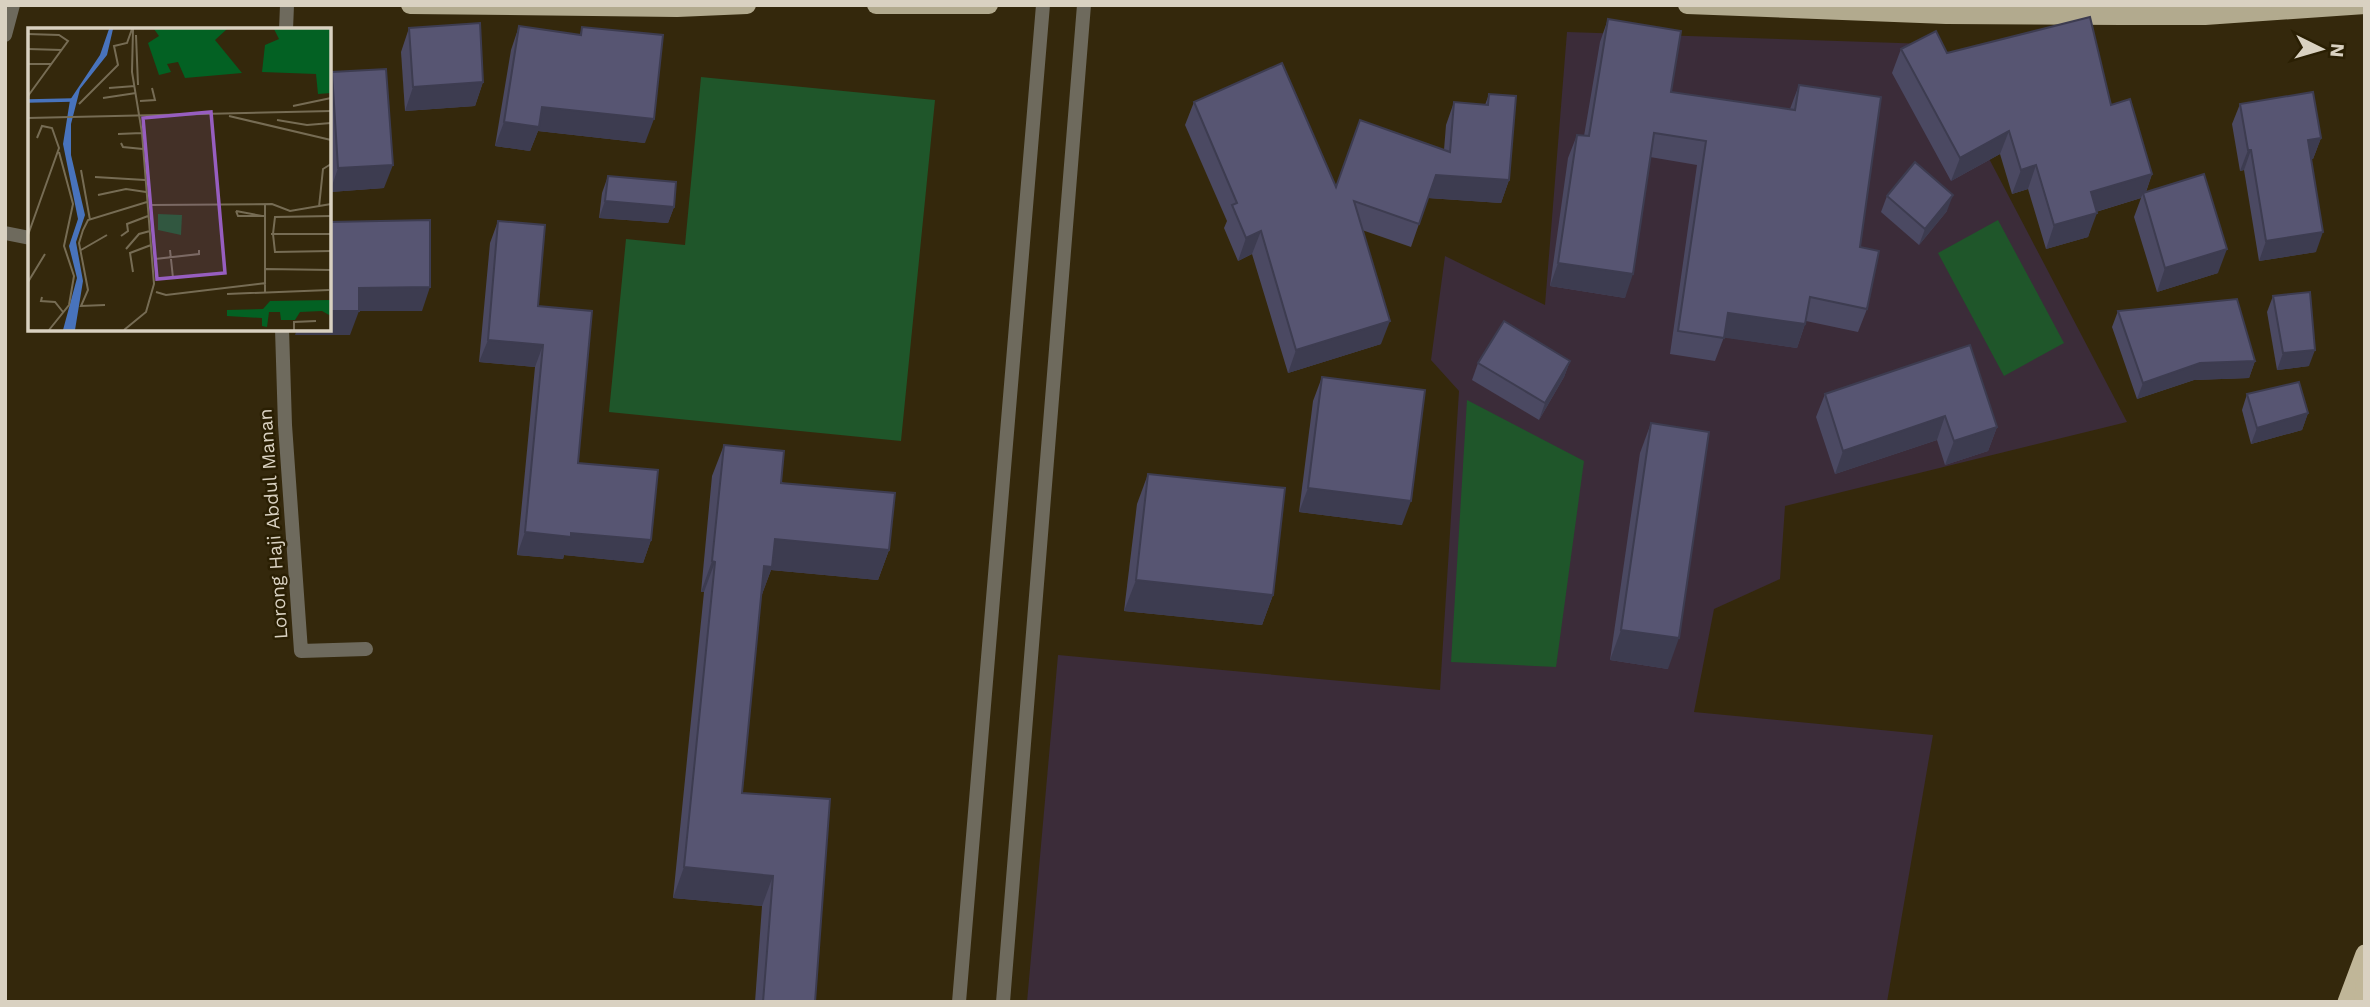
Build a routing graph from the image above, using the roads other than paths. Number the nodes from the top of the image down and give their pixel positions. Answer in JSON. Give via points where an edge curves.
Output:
{"nodes":[{"id":1,"x":13,"y":5,"type":"edge"},
{"id":2,"x":287,"y":5,"type":"edge"},
{"id":3,"x":410,"y":5,"type":"edge"},
{"id":4,"x":747,"y":5,"type":"edge"},
{"id":5,"x":876,"y":5,"type":"edge"},
{"id":6,"x":989,"y":5,"type":"edge"},
{"id":7,"x":1043,"y":5,"type":"edge"},
{"id":8,"x":1084,"y":5,"type":"edge"},
{"id":9,"x":1687,"y":5,"type":"edge"},
{"id":10,"x":2365,"y":5,"type":"edge"},
{"id":11,"x":286,"y":28,"type":"edge"},
{"id":12,"x":5,"y":34,"type":"edge"},
{"id":13,"x":5,"y":233,"type":"edge"},
{"id":14,"x":28,"y":238,"type":"edge"},
{"id":15,"x":282,"y":331,"type":"edge"},
{"id":16,"x":366,"y":649,"type":"dead end"},
{"id":17,"x":2365,"y":954,"type":"edge"},
{"id":18,"x":2365,"y":985,"type":"edge"},
{"id":19,"x":959,"y":1002,"type":"edge"},
{"id":20,"x":1003,"y":1002,"type":"edge"},
{"id":21,"x":2347,"y":1002,"type":"edge"},
{"id":22,"x":2364,"y":1002,"type":"edge"}],
"edges":[{"from":1,"to":12,"type":"street"},
{"from":2,"to":11,"type":"street"},
{"from":3,"to":4,"type":"main road"},
{"from":5,"to":6,"type":"main road"},
{"from":7,"to":19,"type":"street"},
{"from":8,"to":20,"type":"street"},
{"from":9,"to":10,"type":"main road","via":[[1946,15],[2206,16]]},
{"from":13,"to":14,"type":"street"},
{"from":15,"to":16,"type":"street","name":"Lorong Haji Abdul Manan","via":[[301,651]]},
{"from":17,"to":21,"type":"highway"},
{"from":18,"to":22,"type":"highway"}]}
